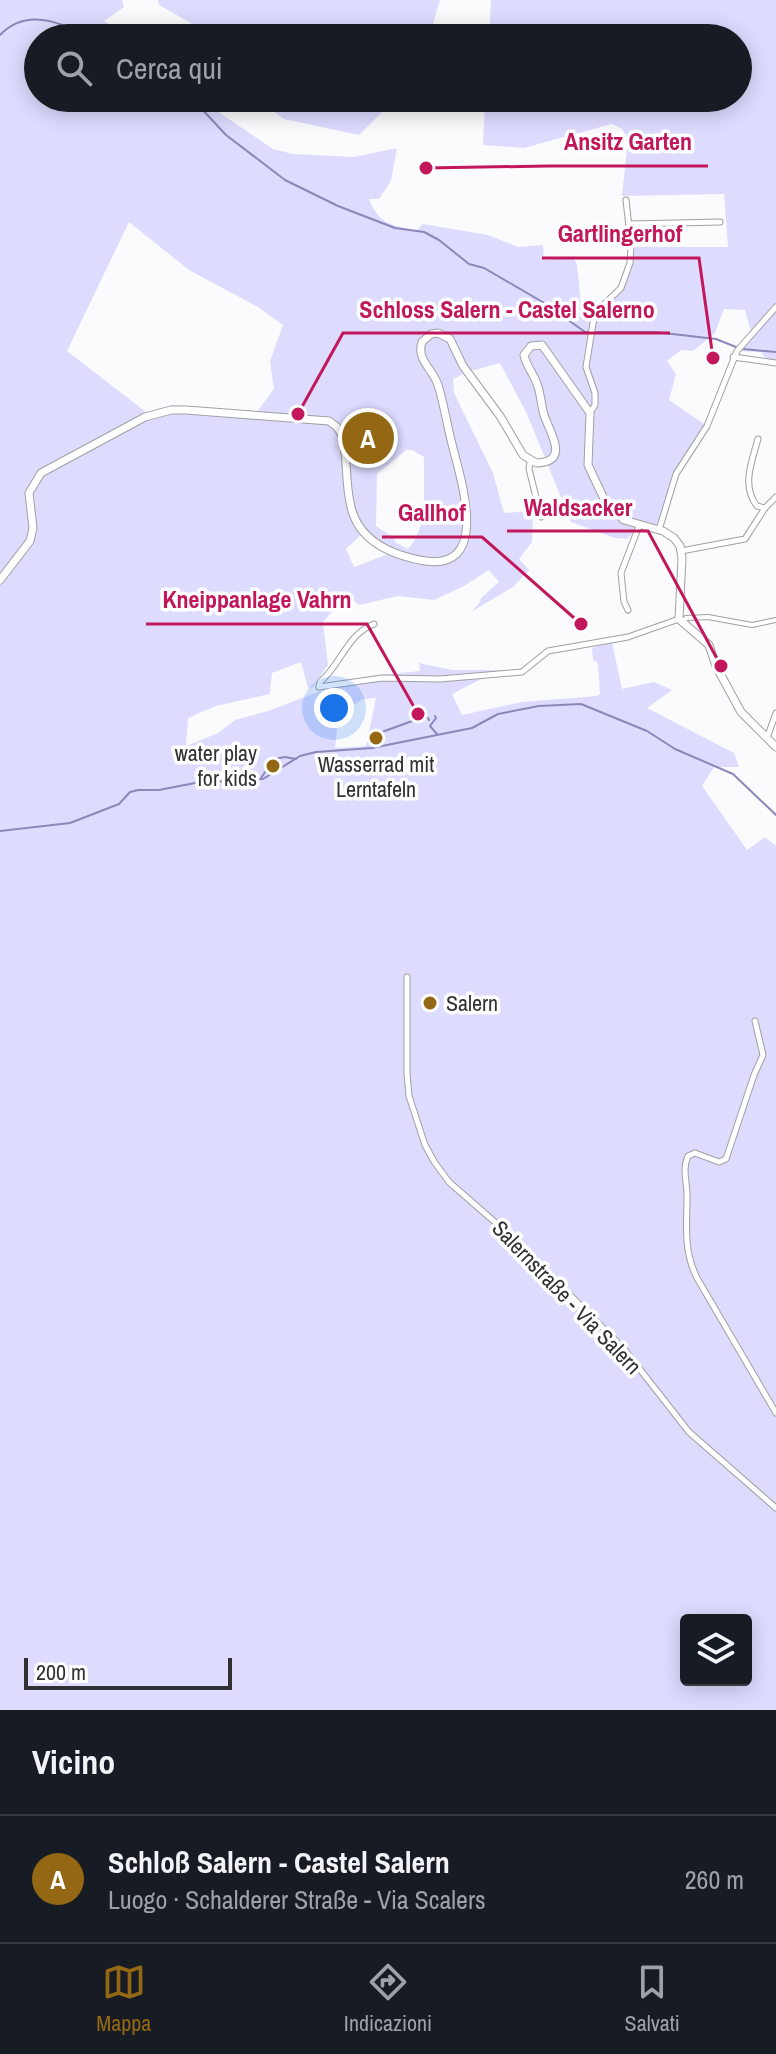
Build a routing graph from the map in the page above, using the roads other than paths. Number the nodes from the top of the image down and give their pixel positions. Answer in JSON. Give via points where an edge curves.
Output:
{"nodes":[{"id":1,"x":626,"y":200,"type":"dead end"},
{"id":2,"x":720,"y":222,"type":"dead end"},
{"id":3,"x":629,"y":224,"type":"junction"},
{"id":4,"x":776,"y":307,"type":"edge"},
{"id":5,"x":735,"y":354,"type":"junction"},
{"id":6,"x":776,"y":363,"type":"edge"},
{"id":7,"x":590,"y":413,"type":"junction"},
{"id":8,"x":758,"y":439,"type":"dead end"},
{"id":9,"x":530,"y":462,"type":"junction"},
{"id":10,"x":776,"y":497,"type":"edge"},
{"id":11,"x":765,"y":508,"type":"junction"},
{"id":12,"x":541,"y":517,"type":"dead end"},
{"id":13,"x":639,"y":526,"type":"junction"},
{"id":14,"x":659,"y":530,"type":"junction"},
{"id":15,"x":681,"y":551,"type":"junction"},
{"id":16,"x":0,"y":580,"type":"edge"},
{"id":17,"x":628,"y":610,"type":"dead end"},
{"id":18,"x":776,"y":620,"type":"edge"},
{"id":19,"x":681,"y":621,"type":"junction"},
{"id":20,"x":374,"y":624,"type":"dead end"},
{"id":21,"x":776,"y":713,"type":"edge"},
{"id":22,"x":766,"y":739,"type":"junction"},
{"id":23,"x":776,"y":747,"type":"edge"},
{"id":24,"x":407,"y":977,"type":"dead end"},
{"id":25,"x":755,"y":1021,"type":"dead end"},
{"id":26,"x":776,"y":1413,"type":"edge"},
{"id":27,"x":776,"y":1508,"type":"edge"}],
"edges":[{"from":1,"to":3,"type":"street"},
{"from":2,"to":3,"type":"street"},
{"from":3,"to":7,"type":"street","via":[[628,274],[592,326],[586,367],[594,385]]},
{"from":4,"to":5,"type":"street"},
{"from":5,"to":6,"type":"street"},
{"from":5,"to":14,"type":"street","via":[[707,426],[676,474]]},
{"from":7,"to":9,"type":"street","via":[[547,348],[531,346],[524,355],[526,363],[557,445],[549,460]]},
{"from":7,"to":13,"type":"street","via":[[587,456],[595,484],[617,516]]},
{"from":8,"to":11,"type":"street","via":[[749,490],[757,506]]},
{"from":9,"to":12,"type":"street"},
{"from":9,"to":16,"type":"street","via":[[450,339],[438,333],[425,337],[420,346],[437,382],[468,520],[463,545],[455,554],[422,561],[392,552],[363,533],[350,503],[342,435],[329,421],[171,410],[145,417],[41,473],[29,503],[32,534]]},
{"from":10,"to":11,"type":"street"},
{"from":11,"to":15,"type":"street","via":[[745,539]]},
{"from":13,"to":14,"type":"street"},
{"from":13,"to":17,"type":"street","via":[[621,573]]},
{"from":14,"to":15,"type":"street","via":[[674,538]]},
{"from":15,"to":19,"type":"street"},
{"from":18,"to":19,"type":"street","via":[[752,625],[708,617]]},
{"from":19,"to":20,"type":"street","via":[[548,651],[522,672],[382,678],[319,687],[357,634]]},
{"from":19,"to":22,"type":"street","via":[[709,645],[741,712]]},
{"from":21,"to":22,"type":"street"},
{"from":22,"to":23,"type":"street"},
{"from":24,"to":27,"type":"street","name":"Salernstraße - Via Salern","via":[[411,1106],[425,1145],[449,1182],[624,1349],[689,1432]]},
{"from":25,"to":26,"type":"street","via":[[763,1055],[726,1159],[719,1162],[695,1153],[685,1164],[685,1233],[697,1278]]}]}
